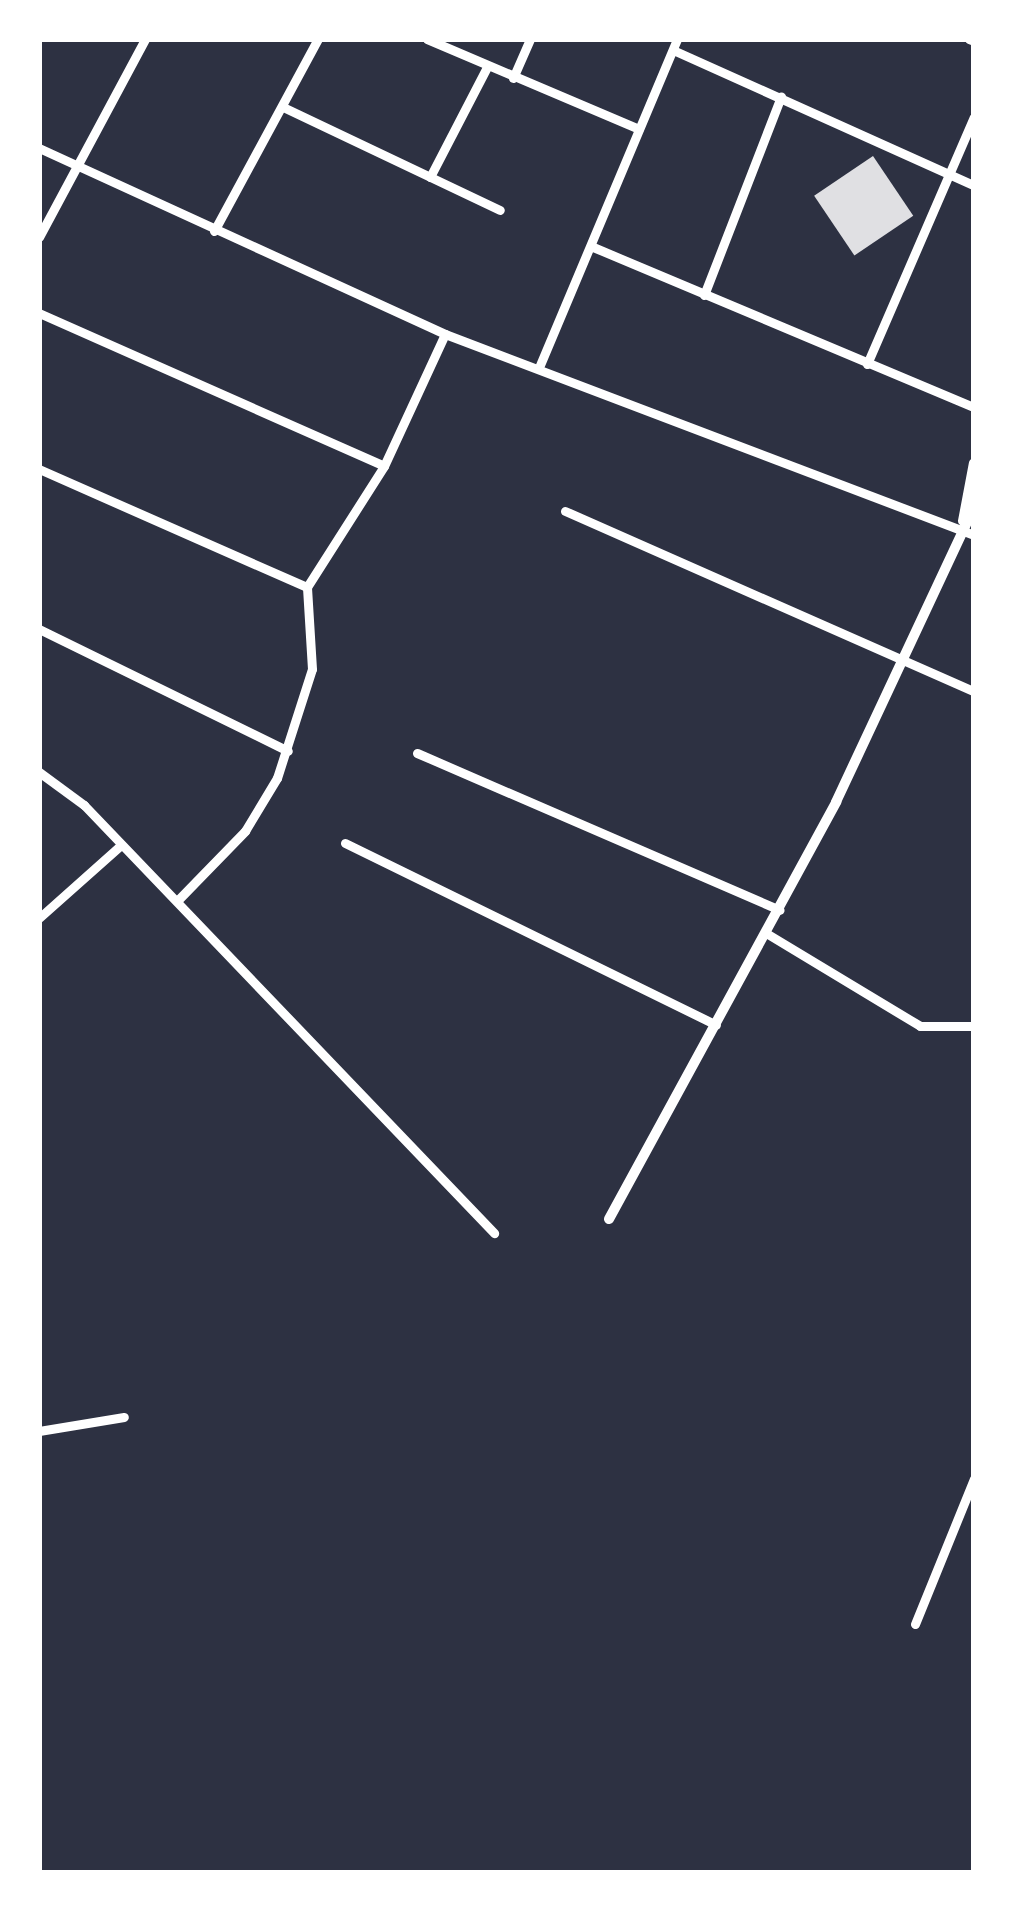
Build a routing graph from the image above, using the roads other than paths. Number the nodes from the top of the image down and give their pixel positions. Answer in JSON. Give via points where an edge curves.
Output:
{"nodes":[{"id":1,"x":145,"y":39,"type":"edge"},
{"id":2,"x":318,"y":39,"type":"edge"},
{"id":3,"x":428,"y":39,"type":"edge"},
{"id":4,"x":530,"y":39,"type":"edge"},
{"id":5,"x":675,"y":45,"type":"edge"},
{"id":6,"x":487,"y":67,"type":"junction"},
{"id":7,"x":513,"y":78,"type":"junction"},
{"id":8,"x":781,"y":95,"type":"junction"},
{"id":9,"x":283,"y":107,"type":"junction"},
{"id":10,"x":974,"y":116,"type":"edge"},
{"id":11,"x":639,"y":129,"type":"junction"},
{"id":12,"x":39,"y":148,"type":"edge"},
{"id":13,"x":76,"y":164,"type":"junction"},
{"id":14,"x":950,"y":171,"type":"junction"},
{"id":15,"x":430,"y":177,"type":"junction"},
{"id":16,"x":974,"y":185,"type":"edge"},
{"id":17,"x":500,"y":210,"type":"dead end"},
{"id":18,"x":214,"y":231,"type":"junction"},
{"id":19,"x":39,"y":237,"type":"edge"},
{"id":20,"x":593,"y":247,"type":"junction"},
{"id":21,"x":704,"y":295,"type":"junction"},
{"id":22,"x":39,"y":314,"type":"edge"},
{"id":23,"x":445,"y":334,"type":"junction"},
{"id":24,"x":867,"y":364,"type":"junction"},
{"id":25,"x":540,"y":365,"type":"junction"},
{"id":26,"x":974,"y":406,"type":"edge"},
{"id":27,"x":974,"y":463,"type":"edge"},
{"id":28,"x":384,"y":466,"type":"junction"},
{"id":29,"x":39,"y":469,"type":"edge"},
{"id":30,"x":974,"y":508,"type":"edge"},
{"id":31,"x":565,"y":511,"type":"dead end"},
{"id":32,"x":968,"y":533,"type":"edge"},
{"id":33,"x":307,"y":587,"type":"junction"},
{"id":34,"x":39,"y":629,"type":"edge"},
{"id":35,"x":901,"y":666,"type":"junction"},
{"id":36,"x":974,"y":691,"type":"edge"},
{"id":37,"x":288,"y":751,"type":"junction"},
{"id":38,"x":417,"y":753,"type":"dead end"},
{"id":39,"x":39,"y":772,"type":"edge"},
{"id":40,"x":345,"y":843,"type":"dead end"},
{"id":41,"x":121,"y":845,"type":"junction"},
{"id":42,"x":177,"y":902,"type":"junction"},
{"id":43,"x":779,"y":910,"type":"junction"},
{"id":44,"x":39,"y":918,"type":"edge"},
{"id":45,"x":766,"y":933,"type":"junction"},
{"id":46,"x":716,"y":1025,"type":"junction"},
{"id":47,"x":974,"y":1026,"type":"edge"},
{"id":48,"x":609,"y":1219,"type":"dead end"},
{"id":49,"x":494,"y":1233,"type":"dead end"},
{"id":50,"x":124,"y":1417,"type":"dead end"},
{"id":51,"x":39,"y":1431,"type":"edge"},
{"id":52,"x":974,"y":1479,"type":"edge"},
{"id":53,"x":915,"y":1624,"type":"dead end"}],
"edges":[{"from":1,"to":13,"type":"street"},
{"from":2,"to":9,"type":"street"},
{"from":3,"to":6,"type":"street"},
{"from":4,"to":7,"type":"street"},
{"from":5,"to":8,"type":"street"},
{"from":5,"to":11,"type":"street"},
{"from":6,"to":7,"type":"street"},
{"from":6,"to":15,"type":"street"},
{"from":7,"to":11,"type":"street"},
{"from":8,"to":14,"type":"street"},
{"from":8,"to":21,"type":"street"},
{"from":9,"to":15,"type":"street"},
{"from":9,"to":18,"type":"street"},
{"from":10,"to":14,"type":"street"},
{"from":11,"to":20,"type":"street"},
{"from":12,"to":13,"type":"street"},
{"from":13,"to":18,"type":"street"},
{"from":13,"to":19,"type":"street"},
{"from":14,"to":16,"type":"street"},
{"from":14,"to":24,"type":"street"},
{"from":15,"to":17,"type":"street"},
{"from":18,"to":23,"type":"street"},
{"from":20,"to":21,"type":"street"},
{"from":20,"to":25,"type":"street"},
{"from":21,"to":24,"type":"street"},
{"from":22,"to":28,"type":"street"},
{"from":23,"to":25,"type":"street"},
{"from":23,"to":28,"type":"street"},
{"from":24,"to":26,"type":"street"},
{"from":25,"to":32,"type":"street"},
{"from":27,"to":32,"type":"street"},
{"from":28,"to":33,"type":"street"},
{"from":29,"to":33,"type":"street"},
{"from":30,"to":32,"type":"street"},
{"from":31,"to":35,"type":"street"},
{"from":32,"to":35,"type":"street"},
{"from":33,"to":37,"type":"street","via":[[312,669]]},
{"from":34,"to":37,"type":"street"},
{"from":35,"to":36,"type":"street"},
{"from":35,"to":43,"type":"street"},
{"from":37,"to":42,"type":"street","via":[[245,831]]},
{"from":38,"to":43,"type":"street"},
{"from":39,"to":41,"type":"street"},
{"from":40,"to":46,"type":"street"},
{"from":41,"to":42,"type":"street"},
{"from":41,"to":44,"type":"street"},
{"from":42,"to":49,"type":"street"},
{"from":43,"to":45,"type":"street"},
{"from":45,"to":46,"type":"street"},
{"from":45,"to":47,"type":"street","via":[[920,1027]]},
{"from":46,"to":48,"type":"street"},
{"from":50,"to":51,"type":"street"},
{"from":52,"to":53,"type":"street"}]}
